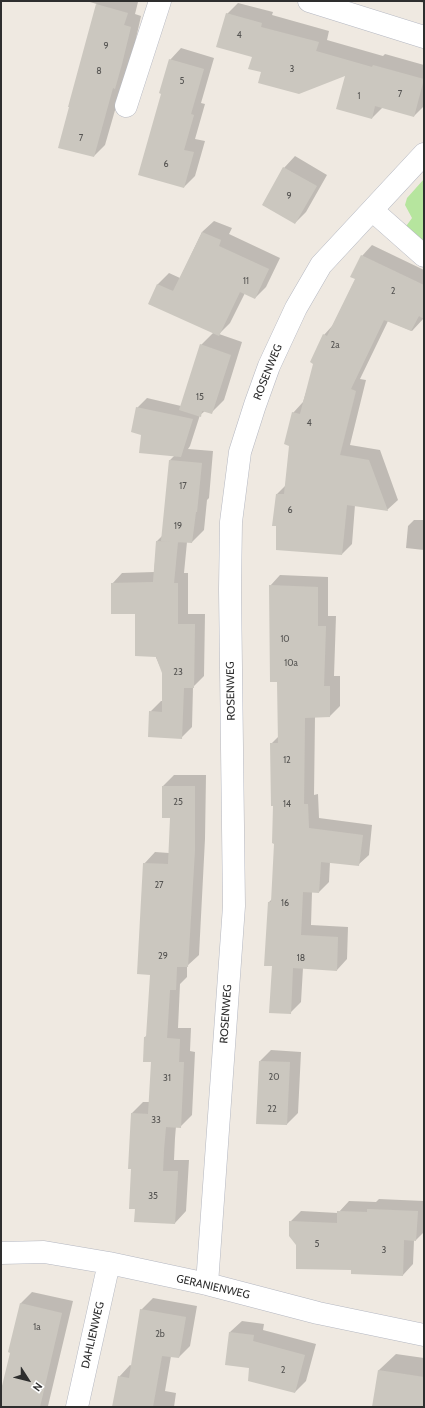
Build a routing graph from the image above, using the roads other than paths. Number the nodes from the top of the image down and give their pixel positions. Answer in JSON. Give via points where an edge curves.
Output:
{"nodes":[{"id":1,"x":160,"y":1,"type":"edge"},
{"id":2,"x":309,"y":1,"type":"edge"},
{"id":3,"x":424,"y":37,"type":"edge"},
{"id":4,"x":126,"y":106,"type":"dead end"},
{"id":5,"x":424,"y":154,"type":"edge"},
{"id":6,"x":372,"y":210,"type":"junction"},
{"id":7,"x":424,"y":256,"type":"edge"},
{"id":8,"x":1,"y":1253,"type":"edge"},
{"id":9,"x":109,"y":1263,"type":"junction"},
{"id":10,"x":207,"y":1284,"type":"junction"},
{"id":11,"x":424,"y":1335,"type":"edge"},
{"id":12,"x":77,"y":1407,"type":"edge"}],
"edges":[{"from":1,"to":4,"type":"street"},
{"from":2,"to":3,"type":"street"},
{"from":5,"to":6,"type":"street","name":"ROSENWEG"},
{"from":6,"to":7,"type":"street"},
{"from":6,"to":10,"type":"street","name":"ROSENWEG","via":[[320,265],[296,308],[269,366],[240,452],[231,522],[230,588],[234,906]]},
{"from":8,"to":9,"type":"street","name":"GERANIENWEG","via":[[44,1252]]},
{"from":9,"to":10,"type":"street","name":"GERANIENWEG"},
{"from":9,"to":12,"type":"street","name":"DAHLIENWEG"},
{"from":10,"to":11,"type":"street","name":"GERANIENWEG","via":[[318,1313]]}]}
